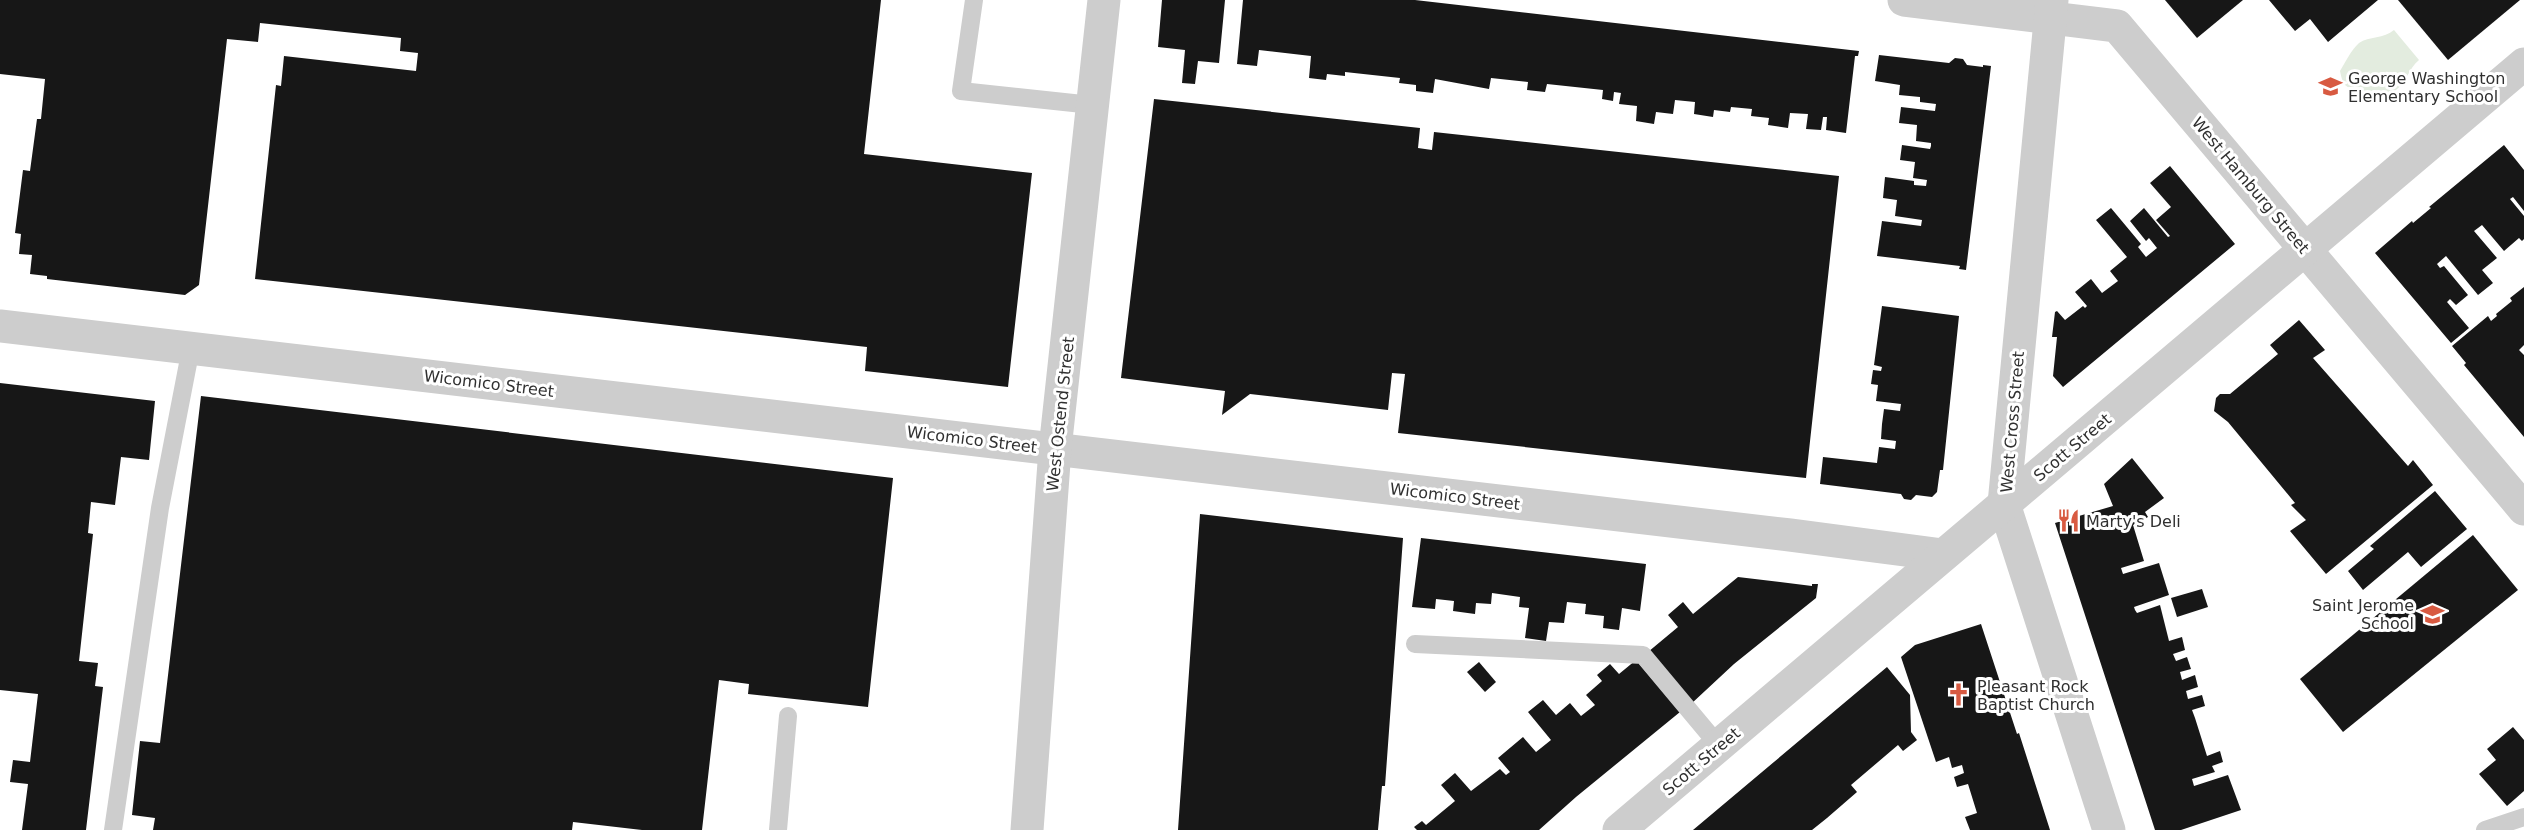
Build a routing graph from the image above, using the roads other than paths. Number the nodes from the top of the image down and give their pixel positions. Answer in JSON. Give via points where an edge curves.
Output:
{"nodes":[{"id":1,"x":974,"y":0,"type":"edge"},
{"id":2,"x":1104,"y":0,"type":"edge"},
{"id":3,"x":1904,"y":0,"type":"edge"},
{"id":4,"x":2058,"y":6,"type":"edge"},
{"id":5,"x":2521,"y":74,"type":"edge"},
{"id":6,"x":1092,"y":105,"type":"junction"},
{"id":7,"x":2305,"y":249,"type":"junction"},
{"id":8,"x":0,"y":326,"type":"edge"},
{"id":9,"x":191,"y":348,"type":"junction"},
{"id":10,"x":1055,"y":449,"type":"junction"},
{"id":11,"x":2004,"y":504,"type":"junction"},
{"id":12,"x":2524,"y":509,"type":"edge"},
{"id":13,"x":1944,"y":555,"type":"junction"},
{"id":14,"x":1415,"y":644,"type":"dead end"},
{"id":15,"x":788,"y":716,"type":"dead end"},
{"id":16,"x":1719,"y":746,"type":"junction"},
{"id":17,"x":2524,"y":817,"type":"edge"},
{"id":18,"x":113,"y":830,"type":"edge"},
{"id":19,"x":778,"y":830,"type":"edge"},
{"id":20,"x":1027,"y":830,"type":"edge"},
{"id":21,"x":1619,"y":830,"type":"edge"},
{"id":22,"x":2109,"y":830,"type":"edge"},
{"id":23,"x":2485,"y":830,"type":"edge"}],
"edges":[{"from":1,"to":6,"type":"lane","via":[[961,91]]},
{"from":2,"to":6,"type":"street","name":"West Ostend Street"},
{"from":3,"to":4,"type":"street","name":"West Hamburg Street"},
{"from":4,"to":7,"type":"street","name":"West Hamburg Street","via":[[2117,26]]},
{"from":4,"to":11,"type":"street","name":"West Cross Street"},
{"from":5,"to":7,"type":"street","name":"Scott Street"},
{"from":6,"to":10,"type":"street","name":"West Ostend Street"},
{"from":7,"to":11,"type":"street","name":"Scott Street"},
{"from":7,"to":12,"type":"street","name":"West Hamburg Street"},
{"from":8,"to":9,"type":"street","name":"Wicomico Street"},
{"from":9,"to":10,"type":"street","name":"Wicomico Street"},
{"from":9,"to":18,"type":"lane","via":[[160,508]]},
{"from":10,"to":13,"type":"street","name":"Wicomico Street"},
{"from":10,"to":20,"type":"street","name":"West Ostend Street"},
{"from":11,"to":13,"type":"street","name":"Scott Street"},
{"from":11,"to":22,"type":"street","name":"West Cross Street"},
{"from":13,"to":16,"type":"street","name":"Scott Street"},
{"from":14,"to":16,"type":"lane","via":[[1643,655]]},
{"from":15,"to":19,"type":"lane"},
{"from":16,"to":21,"type":"street","name":"Scott Street"},
{"from":17,"to":23,"type":"lane"}]}
